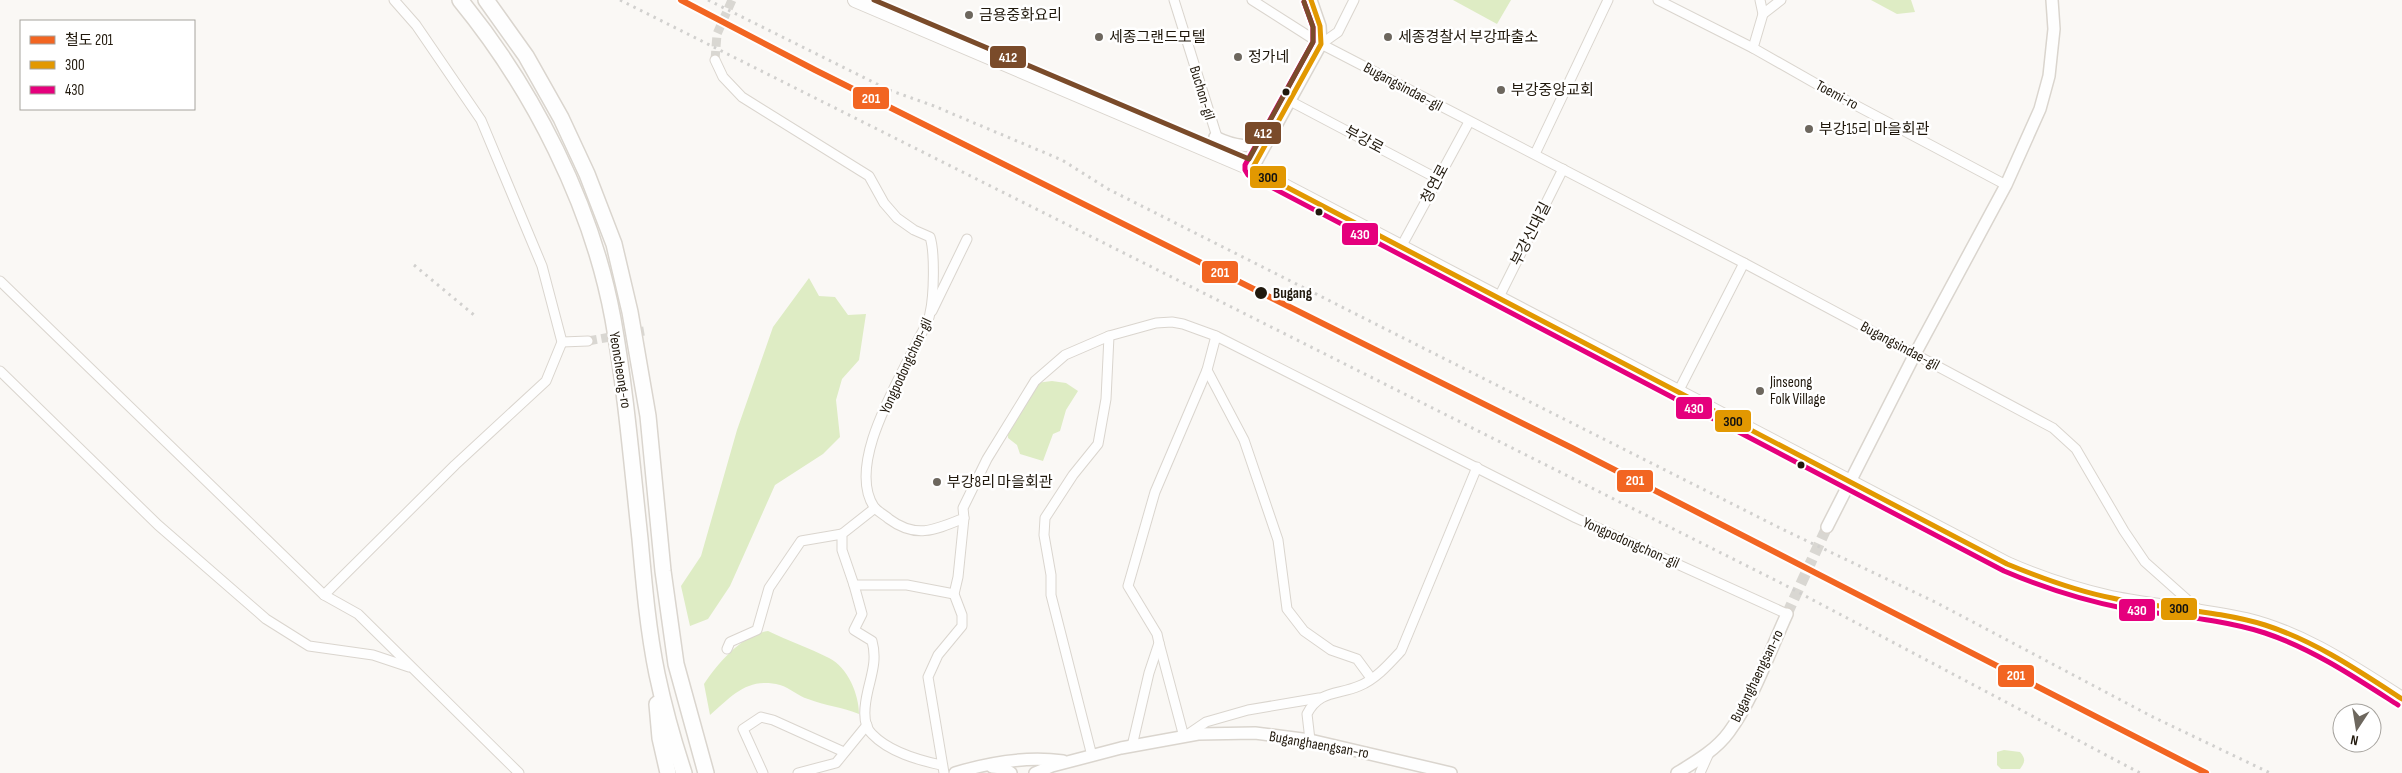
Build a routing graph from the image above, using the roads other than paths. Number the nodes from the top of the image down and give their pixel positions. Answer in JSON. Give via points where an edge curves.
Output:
{"nodes":[{"id":1,"x":394,"y":0,"type":"edge"},
{"id":2,"x":460,"y":0,"type":"edge"},
{"id":3,"x":486,"y":0,"type":"edge"},
{"id":4,"x":855,"y":0,"type":"edge"},
{"id":5,"x":1174,"y":0,"type":"edge"},
{"id":6,"x":1252,"y":0,"type":"edge"},
{"id":7,"x":1311,"y":0,"type":"edge"},
{"id":8,"x":1354,"y":0,"type":"edge"},
{"id":9,"x":1608,"y":0,"type":"edge"},
{"id":10,"x":1658,"y":0,"type":"edge"},
{"id":11,"x":1760,"y":0,"type":"edge"},
{"id":12,"x":1781,"y":0,"type":"edge"},
{"id":13,"x":2052,"y":0,"type":"edge"},
{"id":14,"x":1763,"y":14,"type":"junction"},
{"id":15,"x":1321,"y":44,"type":"junction"},
{"id":16,"x":1753,"y":48,"type":"junction"},
{"id":17,"x":716,"y":60,"type":"tunnel mouth"},
{"id":18,"x":1290,"y":101,"type":"junction"},
{"id":19,"x":1469,"y":122,"type":"junction"},
{"id":20,"x":1215,"y":137,"type":"junction"},
{"id":21,"x":1270,"y":138,"type":"junction"},
{"id":22,"x":1535,"y":154,"type":"junction"},
{"id":23,"x":1223,"y":156,"type":"junction"},
{"id":24,"x":1252,"y":168,"type":"junction"},
{"id":25,"x":1563,"y":169,"type":"junction"},
{"id":26,"x":1438,"y":179,"type":"junction"},
{"id":27,"x":2006,"y":185,"type":"junction"},
{"id":28,"x":967,"y":239,"type":"dead end"},
{"id":29,"x":1401,"y":247,"type":"junction"},
{"id":30,"x":1744,"y":263,"type":"junction"},
{"id":31,"x":0,"y":281,"type":"edge"},
{"id":32,"x":1498,"y":299,"type":"junction"},
{"id":33,"x":930,"y":313,"type":"junction"},
{"id":34,"x":1109,"y":336,"type":"junction"},
{"id":35,"x":1216,"y":336,"type":"junction"},
{"id":36,"x":588,"y":341,"type":"tunnel mouth"},
{"id":37,"x":562,"y":342,"type":"junction"},
{"id":38,"x":1915,"y":354,"type":"junction"},
{"id":39,"x":1207,"y":370,"type":"junction"},
{"id":40,"x":0,"y":371,"type":"edge"},
{"id":41,"x":1678,"y":392,"type":"junction"},
{"id":42,"x":1477,"y":467,"type":"junction"},
{"id":43,"x":1849,"y":482,"type":"junction"},
{"id":44,"x":875,"y":508,"type":"junction"},
{"id":45,"x":964,"y":518,"type":"junction"},
{"id":46,"x":1827,"y":527,"type":"tunnel mouth"},
{"id":47,"x":842,"y":534,"type":"junction"},
{"id":48,"x":854,"y":585,"type":"junction"},
{"id":49,"x":954,"y":594,"type":"junction"},
{"id":50,"x":324,"y":595,"type":"junction"},
{"id":51,"x":2202,"y":613,"type":"junction"},
{"id":52,"x":1787,"y":614,"type":"joint"},
{"id":53,"x":670,"y":625,"type":"junction"},
{"id":54,"x":651,"y":638,"type":"junction"},
{"id":55,"x":1159,"y":643,"type":"junction"},
{"id":56,"x":728,"y":649,"type":"dead end"},
{"id":57,"x":411,"y":667,"type":"junction"},
{"id":58,"x":1371,"y":678,"type":"junction"},
{"id":59,"x":1319,"y":698,"type":"junction"},
{"id":60,"x":2402,"y":699,"type":"edge"},
{"id":61,"x":867,"y":725,"type":"junction"},
{"id":62,"x":1184,"y":737,"type":"junction"},
{"id":63,"x":1310,"y":740,"type":"junction"},
{"id":64,"x":1132,"y":746,"type":"junction"},
{"id":65,"x":1710,"y":751,"type":"junction"},
{"id":66,"x":844,"y":752,"type":"junction"},
{"id":67,"x":1092,"y":756,"type":"junction"},
{"id":68,"x":1068,"y":761,"type":"junction"},
{"id":69,"x":942,"y":769,"type":"edge"},
{"id":70,"x":1007,"y":770,"type":"edge"},
{"id":71,"x":981,"y":772,"type":"edge"},
{"id":72,"x":519,"y":773,"type":"edge"},
{"id":73,"x":668,"y":773,"type":"edge"},
{"id":74,"x":684,"y":773,"type":"edge"},
{"id":75,"x":706,"y":773,"type":"edge"},
{"id":76,"x":717,"y":773,"type":"edge"},
{"id":77,"x":763,"y":773,"type":"edge"},
{"id":78,"x":798,"y":773,"type":"edge"},
{"id":79,"x":955,"y":773,"type":"edge"},
{"id":80,"x":966,"y":773,"type":"edge"},
{"id":81,"x":1035,"y":773,"type":"edge"},
{"id":82,"x":1050,"y":773,"type":"edge"},
{"id":83,"x":1450,"y":773,"type":"edge"},
{"id":84,"x":1677,"y":773,"type":"edge"},
{"id":85,"x":1700,"y":773,"type":"edge"}],
"edges":[{"from":1,"to":37,"type":"street","via":[[416,25],[481,120],[542,266]]},
{"from":2,"to":54,"type":"highway","name":"Yeoncheong-ro","via":[[506,62],[542,124],[594,246],[612,317],[628,418]]},
{"from":3,"to":53,"type":"highway","name":"Yeoncheong-ro","via":[[526,56],[561,118],[614,244],[630,312],[648,416]]},
{"from":4,"to":23,"type":"main road"},
{"from":5,"to":20,"type":"street","name":"Buchon-gil"},
{"from":6,"to":15,"type":"street","name":"Bugangsindae-gil"},
{"from":7,"to":15,"type":"street","via":[[1320,26]]},
{"from":8,"to":15,"type":"street","via":[[1338,32]]},
{"from":9,"to":22,"type":"street"},
{"from":10,"to":16,"type":"street"},
{"from":11,"to":14,"type":"street"},
{"from":12,"to":14,"type":"street"},
{"from":13,"to":27,"type":"street","via":[[2054,29],[2049,76],[2040,109]]},
{"from":14,"to":16,"type":"street"},
{"from":15,"to":18,"type":"street"},
{"from":15,"to":19,"type":"street","name":"Bugangsindae-gil"},
{"from":16,"to":27,"type":"street","name":"Toemi-ro"},
{"from":17,"to":33,"type":"street","name":"Yongpodongchon-gil","via":[[723,77],[742,97],[869,176],[897,218],[930,237],[934,251]]},
{"from":18,"to":21,"type":"street"},
{"from":18,"to":26,"type":"street","name":"부강로"},
{"from":19,"to":22,"type":"street","name":"Bugangsindae-gil"},
{"from":19,"to":26,"type":"street","name":"청연로"},
{"from":20,"to":21,"type":"street","via":[[1245,146],[1260,144]]},
{"from":20,"to":23,"type":"street","name":"Buchon-gil"},
{"from":21,"to":24,"type":"street"},
{"from":22,"to":25,"type":"street","name":"Bugangsindae-gil"},
{"from":23,"to":24,"type":"main road"},
{"from":24,"to":29,"type":"main road"},
{"from":25,"to":30,"type":"street","name":"Bugangsindae-gil"},
{"from":25,"to":32,"type":"street","name":"부강신대길"},
{"from":26,"to":29,"type":"street","name":"청연로"},
{"from":27,"to":38,"type":"street"},
{"from":28,"to":33,"type":"street"},
{"from":29,"to":32,"type":"main road"},
{"from":30,"to":38,"type":"street","name":"Bugangsindae-gil"},
{"from":30,"to":41,"type":"street"},
{"from":31,"to":50,"type":"street"},
{"from":32,"to":41,"type":"main road"},
{"from":33,"to":44,"type":"street","name":"Yongpodongchon-gil","via":[[869,451],[865,477]]},
{"from":34,"to":35,"type":"street","name":"Yongpodongchon-gil","via":[[1172,322]]},
{"from":34,"to":45,"type":"street","name":"Yongpodongchon-gil","via":[[1065,355],[1035,381],[987,459],[963,508]]},
{"from":34,"to":67,"type":"street","via":[[1106,399],[1098,444],[1045,518],[1044,535],[1051,595]]},
{"from":35,"to":39,"type":"street"},
{"from":35,"to":42,"type":"street","name":"Yongpodongchon-gil"},
{"from":36,"to":37,"type":"street"},
{"from":37,"to":50,"type":"street","via":[[546,381],[454,465]]},
{"from":38,"to":43,"type":"street"},
{"from":38,"to":51,"type":"street","name":"Bugangsindae-gil","via":[[2053,428],[2076,449],[2145,562]]},
{"from":39,"to":55,"type":"street","via":[[1155,492],[1128,586],[1157,634]]},
{"from":39,"to":58,"type":"street","via":[[1244,440],[1278,540],[1287,609],[1304,631],[1331,650],[1357,659]]},
{"from":40,"to":57,"type":"street","via":[[158,525],[266,619],[309,646],[373,655]]},
{"from":41,"to":43,"type":"main road"},
{"from":42,"to":52,"type":"street","name":"Yongpodongchon-gil","via":[[1576,518]]},
{"from":42,"to":58,"type":"street","via":[[1401,651]]},
{"from":43,"to":46,"type":"street"},
{"from":43,"to":51,"type":"main road","via":[[1999,560],[2054,584]]},
{"from":44,"to":45,"type":"street","via":[[914,532],[940,528]]},
{"from":44,"to":47,"type":"street"},
{"from":45,"to":49,"type":"street","name":"Yongpodongchon-gil"},
{"from":47,"to":48,"type":"street","via":[[842,550]]},
{"from":47,"to":56,"type":"street","via":[[801,541],[769,588],[757,630],[730,642]]},
{"from":48,"to":49,"type":"street","via":[[907,585]]},
{"from":48,"to":61,"type":"street","via":[[862,614],[854,630],[872,641],[874,648],[875,665],[865,711]]},
{"from":49,"to":69,"type":"street","name":"Yongpodongchon-gil","via":[[962,615],[962,626],[938,655],[928,676]]},
{"from":50,"to":57,"type":"street","via":[[358,614]]},
{"from":51,"to":60,"type":"main road","via":[[2247,620],[2292,636],[2324,651]]},
{"from":52,"to":65,"type":"street","name":"Buganghaengsan-ro","via":[[1747,700],[1728,733]]},
{"from":53,"to":75,"type":"highway","name":"Yeoncheong-ro","via":[[676,664]]},
{"from":53,"to":76,"type":"highway"},
{"from":54,"to":73,"type":"highway","via":[[660,738]]},
{"from":54,"to":74,"type":"highway","name":"Yeoncheong-ro","via":[[672,736]]},
{"from":55,"to":62,"type":"street"},
{"from":55,"to":64,"type":"street"},
{"from":57,"to":72,"type":"street"},
{"from":58,"to":59,"type":"street","via":[[1361,685]]},
{"from":59,"to":62,"type":"street","via":[[1248,710],[1206,722]]},
{"from":59,"to":63,"type":"street","via":[[1307,714]]},
{"from":61,"to":66,"type":"street"},
{"from":61,"to":69,"type":"street","name":"Yongpodongchon-gil","via":[[871,734],[895,749]]},
{"from":62,"to":63,"type":"street","name":"Buganghaengsan-ro","via":[[1255,733]]},
{"from":62,"to":64,"type":"street","name":"Buganghaengsan-ro"},
{"from":63,"to":83,"type":"street","name":"Buganghaengsan-ro"},
{"from":64,"to":67,"type":"street","name":"Buganghaengsan-ro"},
{"from":65,"to":84,"type":"street","name":"Buganghaengsan-ro"},
{"from":65,"to":85,"type":"street"},
{"from":66,"to":77,"type":"street","via":[[773,720],[760,718],[743,729]]},
{"from":66,"to":78,"type":"street","via":[[836,762]]},
{"from":67,"to":68,"type":"street","name":"Buganghaengsan-ro"},
{"from":68,"to":70,"type":"street"},
{"from":68,"to":79,"type":"street","via":[[1036,757],[992,762]]},
{"from":68,"to":81,"type":"street"},
{"from":68,"to":82,"type":"street"},
{"from":70,"to":71,"type":"street","via":[[992,766]]},
{"from":71,"to":80,"type":"street"}]}
